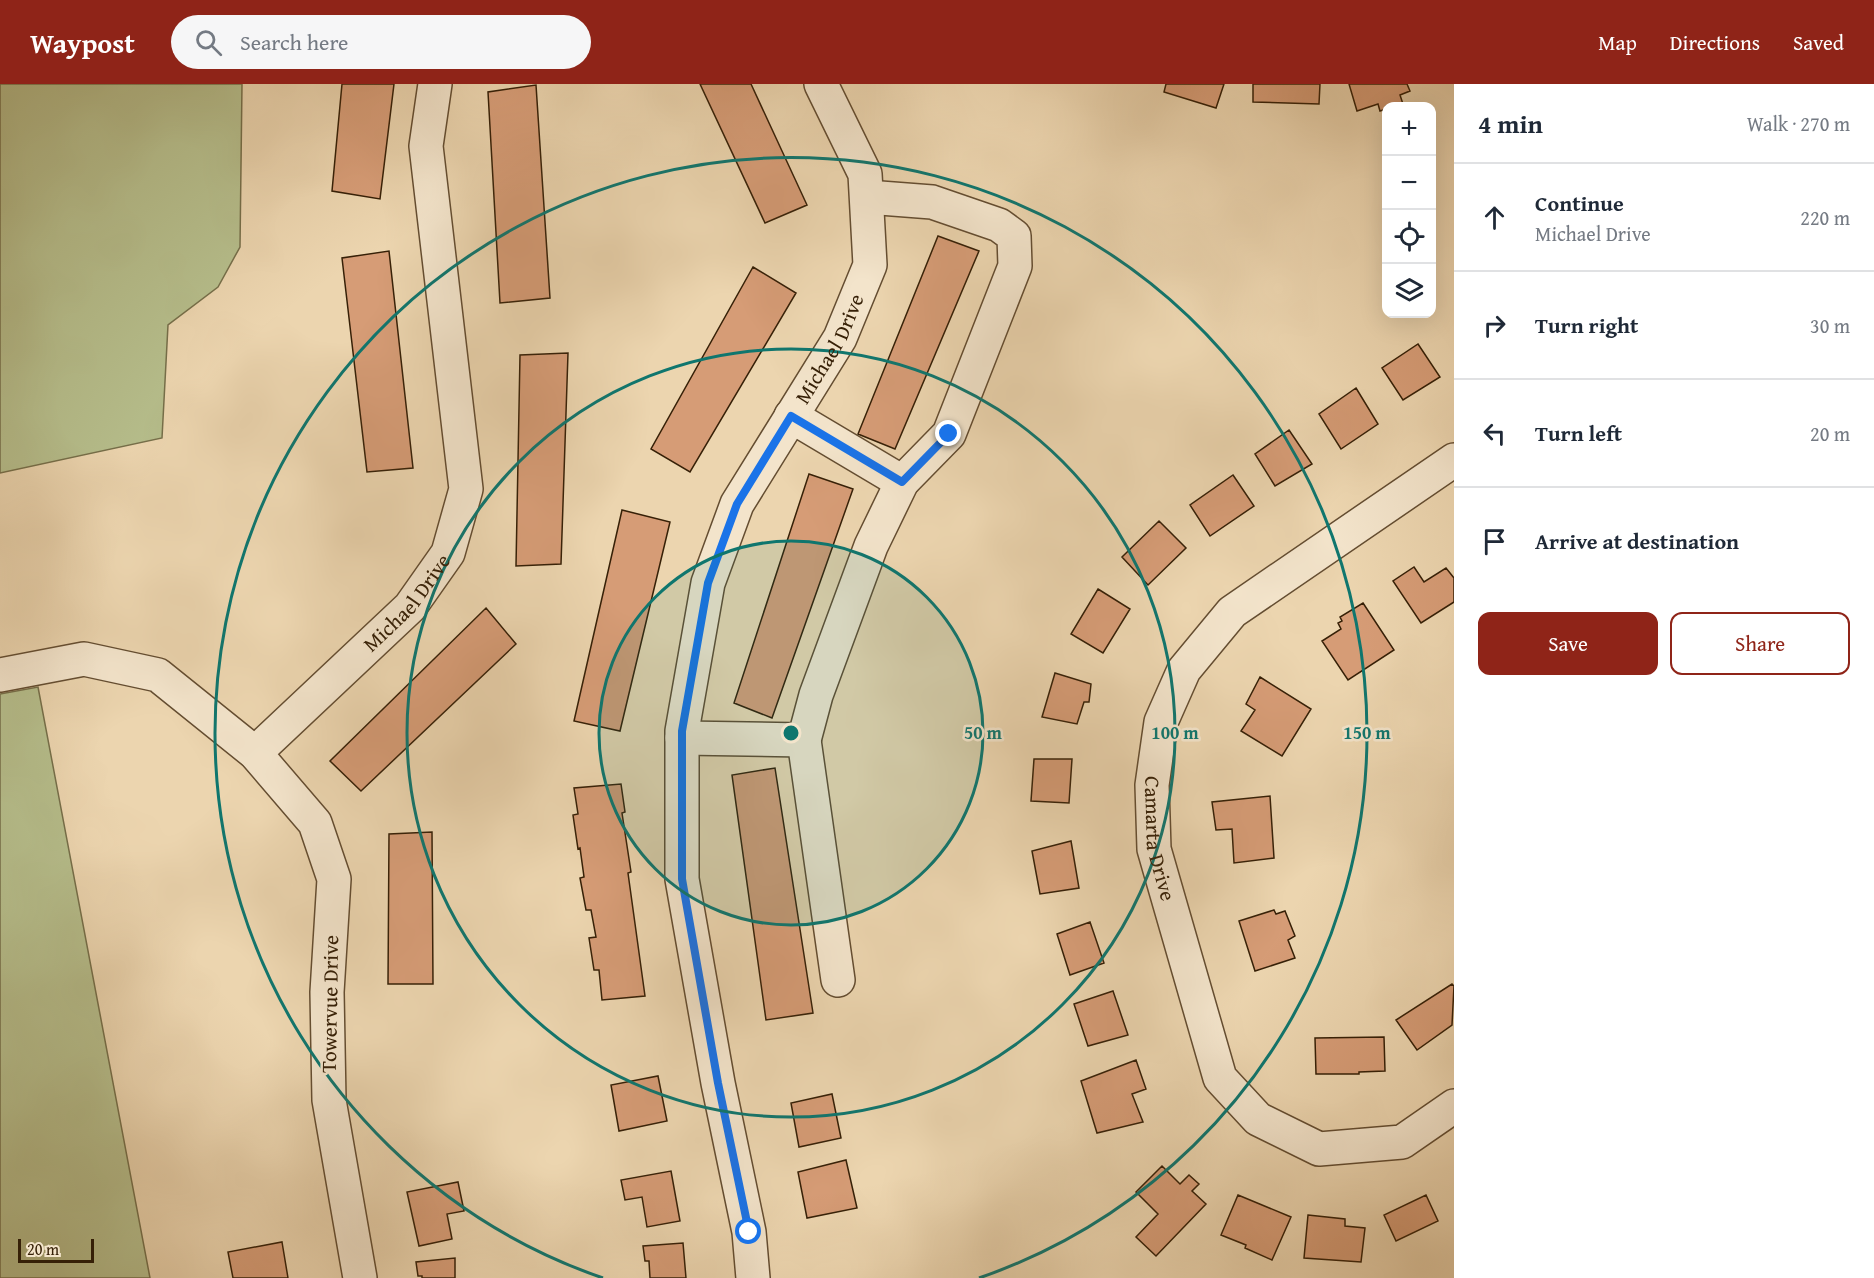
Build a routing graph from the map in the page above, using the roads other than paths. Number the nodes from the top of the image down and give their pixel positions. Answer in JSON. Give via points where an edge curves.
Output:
{"nodes":[{"id":1,"x":435,"y":84,"type":"edge"},
{"id":2,"x":821,"y":84,"type":"edge"},
{"id":3,"x":867,"y":197,"type":"junction"},
{"id":4,"x":791,"y":416,"type":"junction"},
{"id":5,"x":1454,"y":460,"type":"edge"},
{"id":6,"x":902,"y":482,"type":"junction"},
{"id":7,"x":0,"y":675,"type":"edge"},
{"id":8,"x":682,"y":738,"type":"junction"},
{"id":9,"x":804,"y":740,"type":"junction"},
{"id":10,"x":255,"y":753,"type":"junction"},
{"id":11,"x":838,"y":980,"type":"dead end"},
{"id":12,"x":1454,"y":1106,"type":"edge"},
{"id":13,"x":360,"y":1278,"type":"edge"},
{"id":14,"x":753,"y":1278,"type":"edge"}],
"edges":[{"from":1,"to":10,"type":"street","name":"Michael Drive","via":[[426,146],[466,489],[448,553],[411,607]]},
{"from":2,"to":3,"type":"street","name":"Michael Drive","via":[[865,174]]},
{"from":3,"to":4,"type":"street","name":"Michael Drive","via":[[870,265],[840,338]]},
{"from":3,"to":6,"type":"street","via":[[932,202],[999,225],[1014,236],[1015,266],[949,434]]},
{"from":4,"to":6,"type":"street"},
{"from":4,"to":8,"type":"street","name":"Michael Drive","via":[[737,504],[708,583]]},
{"from":5,"to":12,"type":"street","name":"Camarta Drive","via":[[1232,612],[1185,670],[1161,722],[1152,785],[1154,849],[1220,1078],[1258,1119],[1319,1149],[1402,1143]]},
{"from":6,"to":9,"type":"street","via":[[871,546],[816,695]]},
{"from":7,"to":10,"type":"street","name":"Towervue Drive","via":[[84,659],[158,675]]},
{"from":8,"to":9,"type":"street"},
{"from":8,"to":14,"type":"street","name":"Michael Drive","via":[[682,879],[749,1232]]},
{"from":9,"to":11,"type":"street"},
{"from":10,"to":13,"type":"street","name":"Towervue Drive","via":[[315,823],[334,879],[327,992],[329,1100]]}]}
